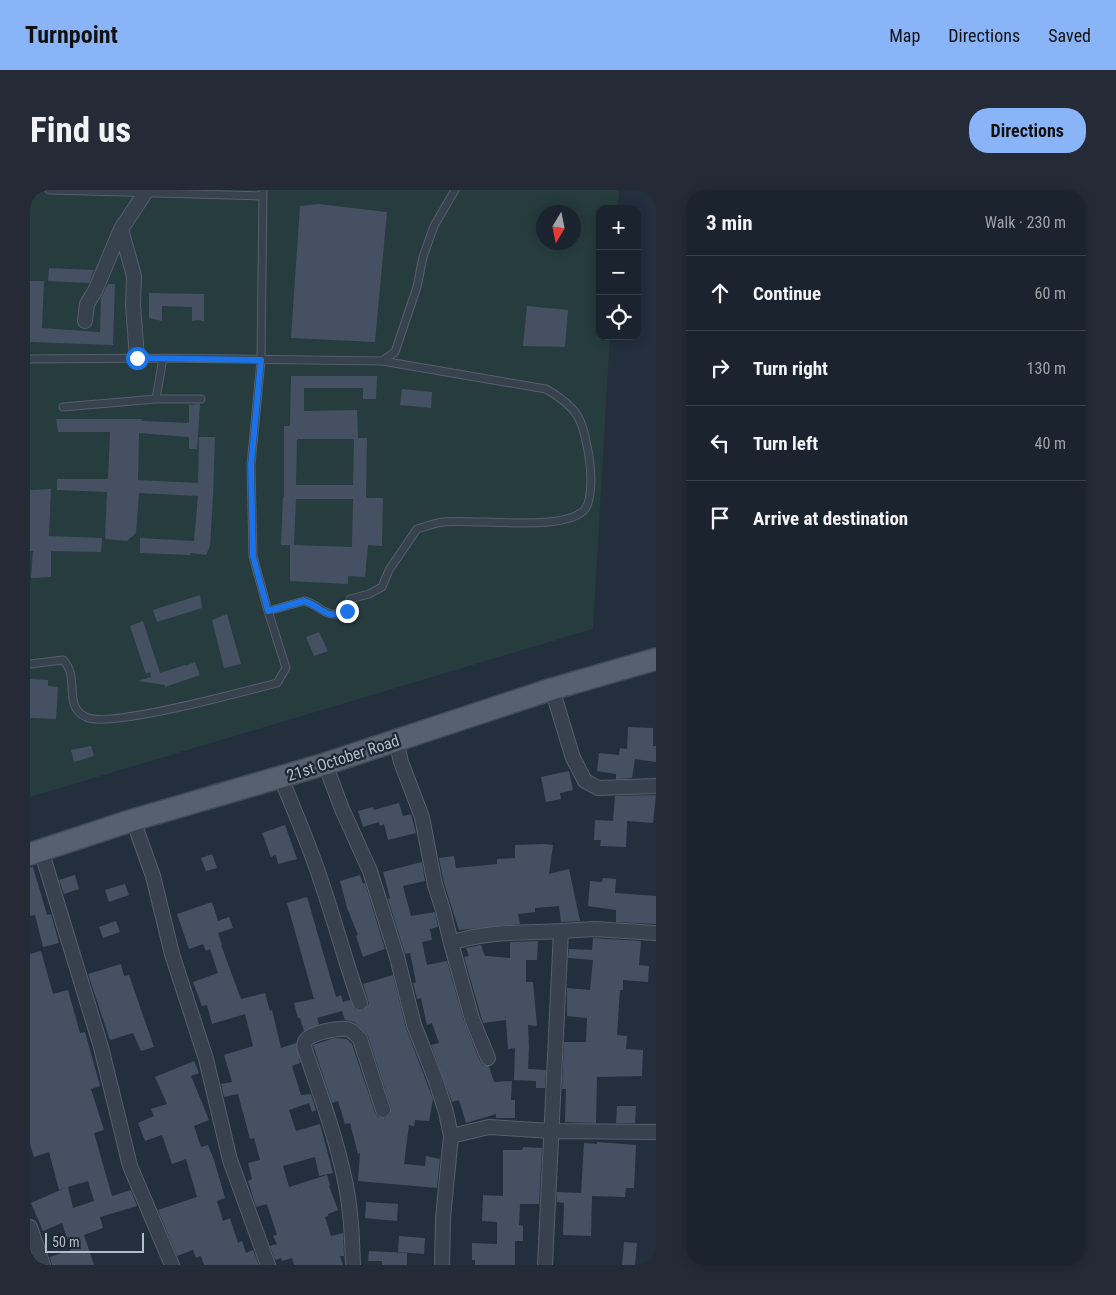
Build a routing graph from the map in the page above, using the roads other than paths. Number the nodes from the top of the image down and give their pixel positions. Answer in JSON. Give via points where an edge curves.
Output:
{"nodes":[{"id":1,"x":49,"y":190,"type":"edge"},
{"id":2,"x":455,"y":190,"type":"edge"},
{"id":3,"x":145,"y":193,"type":"junction"},
{"id":4,"x":263,"y":193,"type":"edge"},
{"id":5,"x":121,"y":229,"type":"junction"},
{"id":6,"x":85,"y":321,"type":"dead end"},
{"id":7,"x":137,"y":358,"type":"junction"},
{"id":8,"x":163,"y":358,"type":"junction"},
{"id":9,"x":30,"y":359,"type":"edge"},
{"id":10,"x":261,"y":360,"type":"junction"},
{"id":11,"x":382,"y":361,"type":"junction"},
{"id":12,"x":156,"y":398,"type":"junction"},
{"id":13,"x":201,"y":399,"type":"dead end"},
{"id":14,"x":63,"y":407,"type":"dead end"},
{"id":15,"x":268,"y":611,"type":"junction"},
{"id":16,"x":656,"y":659,"type":"edge"},
{"id":17,"x":30,"y":664,"type":"edge"},
{"id":18,"x":552,"y":689,"type":"junction"},
{"id":19,"x":396,"y":740,"type":"junction"},
{"id":20,"x":325,"y":764,"type":"junction"},
{"id":21,"x":281,"y":778,"type":"junction"},
{"id":22,"x":656,"y":786,"type":"edge"},
{"id":23,"x":133,"y":820,"type":"junction"},
{"id":24,"x":35,"y":852,"type":"edge"},
{"id":25,"x":561,"y":931,"type":"junction"},
{"id":26,"x":656,"y":933,"type":"edge"},
{"id":27,"x":451,"y":943,"type":"junction"},
{"id":28,"x":360,"y":1003,"type":"dead end"},
{"id":29,"x":488,"y":1058,"type":"dead end"},
{"id":30,"x":383,"y":1110,"type":"dead end"},
{"id":31,"x":551,"y":1131,"type":"junction"},
{"id":32,"x":656,"y":1132,"type":"edge"},
{"id":33,"x":451,"y":1136,"type":"junction"},
{"id":34,"x":30,"y":1228,"type":"edge"},
{"id":35,"x":43,"y":1265,"type":"edge"},
{"id":36,"x":172,"y":1265,"type":"edge"},
{"id":37,"x":268,"y":1265,"type":"edge"},
{"id":38,"x":353,"y":1265,"type":"edge"},
{"id":39,"x":442,"y":1265,"type":"edge"},
{"id":40,"x":545,"y":1265,"type":"edge"}],
"edges":[{"from":1,"to":3,"type":"lane"},
{"from":2,"to":11,"type":"lane","via":[[434,226],[395,352]]},
{"from":3,"to":4,"type":"lane"},
{"from":3,"to":5,"type":"street"},
{"from":4,"to":10,"type":"lane"},
{"from":5,"to":6,"type":"street","via":[[96,291],[87,304]]},
{"from":5,"to":7,"type":"street","via":[[134,276]]},
{"from":7,"to":8,"type":"lane"},
{"from":7,"to":9,"type":"lane"},
{"from":8,"to":10,"type":"lane"},
{"from":8,"to":12,"type":"lane"},
{"from":10,"to":11,"type":"lane"},
{"from":10,"to":15,"type":"lane","via":[[251,465],[252,529],[253,556]]},
{"from":11,"to":15,"type":"lane","via":[[546,389],[564,400],[578,414],[584,430],[590,466],[587,508],[565,519],[536,523],[442,522],[417,529],[389,570],[382,587],[350,599],[347,611],[338,615],[321,611],[304,601]]},
{"from":12,"to":13,"type":"lane"},
{"from":12,"to":14,"type":"lane"},
{"from":15,"to":17,"type":"lane","via":[[286,668],[277,683],[138,716],[85,717],[71,696],[73,679],[69,666],[63,660]]},
{"from":16,"to":18,"type":"main road","name":"21st October Road"},
{"from":18,"to":19,"type":"main road","name":"21st October Road"},
{"from":18,"to":22,"type":"street","via":[[573,758],[585,781],[598,788]]},
{"from":19,"to":20,"type":"main road","name":"21st October Road"},
{"from":19,"to":27,"type":"street","via":[[422,817],[435,885]]},
{"from":20,"to":21,"type":"main road","name":"21st October Road"},
{"from":20,"to":33,"type":"street","via":[[370,871],[414,1025],[436,1081]]},
{"from":21,"to":23,"type":"main road","name":"21st October Road"},
{"from":21,"to":28,"type":"street","via":[[318,873]]},
{"from":23,"to":24,"type":"main road","name":"21st October Road"},
{"from":23,"to":37,"type":"street","via":[[153,876],[172,954],[206,1059],[230,1160]]},
{"from":24,"to":36,"type":"street","via":[[101,1047],[130,1166]]},
{"from":25,"to":26,"type":"street","via":[[595,929]]},
{"from":25,"to":27,"type":"street","via":[[490,935]]},
{"from":25,"to":31,"type":"street"},
{"from":27,"to":29,"type":"street","via":[[472,1020]]},
{"from":30,"to":38,"type":"street","via":[[360,1038],[351,1030],[337,1028],[306,1040],[305,1050],[327,1113],[345,1181]]},
{"from":31,"to":32,"type":"street"},
{"from":31,"to":33,"type":"street","via":[[489,1127]]},
{"from":31,"to":40,"type":"street"},
{"from":33,"to":39,"type":"street","via":[[442,1218]]},
{"from":34,"to":35,"type":"street"}]}
